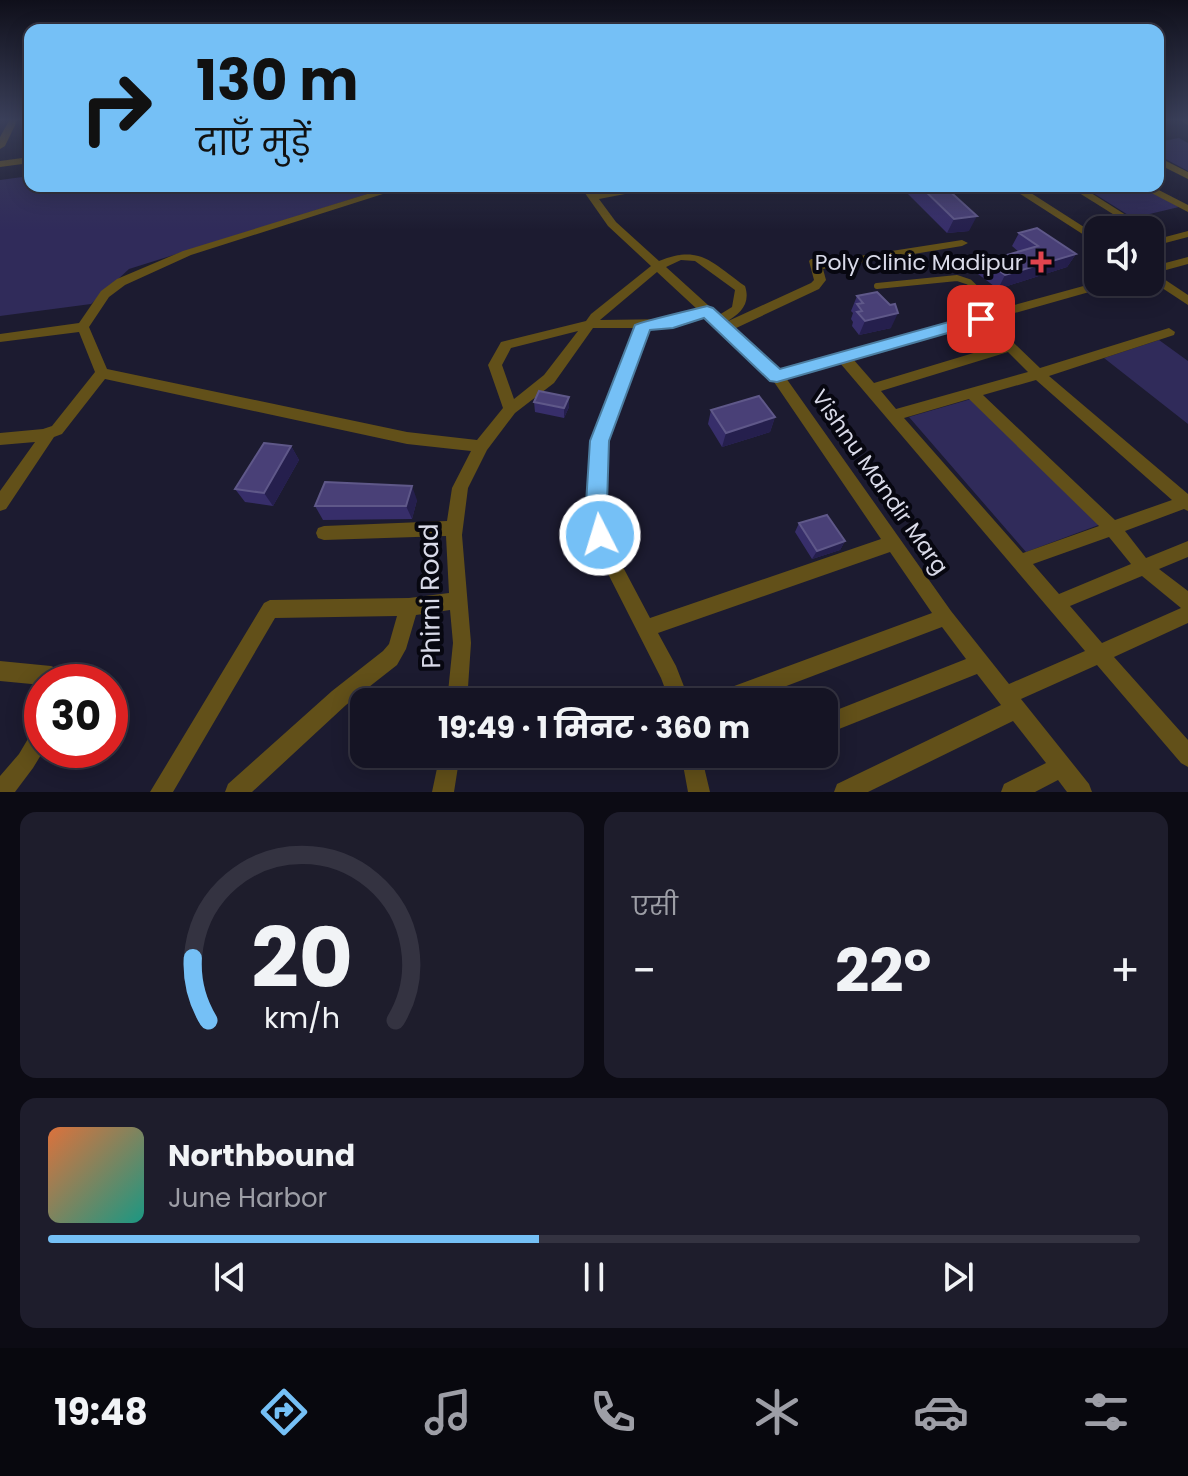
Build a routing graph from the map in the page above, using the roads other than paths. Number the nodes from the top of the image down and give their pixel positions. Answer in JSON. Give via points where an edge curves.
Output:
{"nodes":[{"id":1,"x":24,"y":161,"type":"edge"},
{"id":2,"x":1164,"y":163,"type":"edge"},
{"id":3,"x":0,"y":164,"type":"edge"},
{"id":4,"x":1188,"y":176,"type":"edge"},
{"id":5,"x":384,"y":192,"type":"edge"},
{"id":6,"x":589,"y":192,"type":"edge"},
{"id":7,"x":1023,"y":192,"type":"edge"},
{"id":8,"x":1083,"y":192,"type":"edge"},
{"id":9,"x":1155,"y":192,"type":"edge"},
{"id":10,"x":1188,"y":209,"type":"edge"},
{"id":11,"x":1122,"y":216,"type":"edge"},
{"id":12,"x":1084,"y":230,"type":"edge"},
{"id":13,"x":1188,"y":234,"type":"edge"},
{"id":14,"x":1164,"y":240,"type":"edge"},
{"id":15,"x":962,"y":243,"type":"dead end"},
{"id":16,"x":1188,"y":260,"type":"edge"},
{"id":17,"x":658,"y":266,"type":"junction"},
{"id":18,"x":1164,"y":268,"type":"edge"},
{"id":19,"x":1164,"y":283,"type":"edge"},
{"id":20,"x":877,"y":286,"type":"dead end"},
{"id":21,"x":1084,"y":289,"type":"edge"},
{"id":22,"x":1188,"y":301,"type":"edge"},
{"id":23,"x":707,"y":311,"type":"junction"},
{"id":24,"x":1001,"y":313,"type":"junction"},
{"id":25,"x":981,"y":319,"type":"junction"},
{"id":26,"x":589,"y":324,"type":"junction"},
{"id":27,"x":721,"y":324,"type":"junction"},
{"id":28,"x":644,"y":325,"type":"junction"},
{"id":29,"x":83,"y":327,"type":"junction"},
{"id":30,"x":1169,"y":332,"type":"dead end"},
{"id":31,"x":0,"y":338,"type":"edge"},
{"id":32,"x":1010,"y":347,"type":"junction"},
{"id":33,"x":843,"y":357,"type":"junction"},
{"id":34,"x":102,"y":373,"type":"junction"},
{"id":35,"x":1038,"y":374,"type":"junction"},
{"id":36,"x":777,"y":376,"type":"junction"},
{"id":37,"x":872,"y":389,"type":"junction"},
{"id":38,"x":972,"y":393,"type":"junction"},
{"id":39,"x":510,"y":409,"type":"junction"},
{"id":40,"x":894,"y":415,"type":"junction"},
{"id":41,"x":48,"y":434,"type":"junction"},
{"id":42,"x":0,"y":438,"type":"edge"},
{"id":43,"x":481,"y":446,"type":"junction"},
{"id":44,"x":1187,"y":502,"type":"edge"},
{"id":45,"x":0,"y":504,"type":"edge"},
{"id":46,"x":455,"y":528,"type":"junction"},
{"id":47,"x":1114,"y":530,"type":"junction"},
{"id":48,"x":324,"y":533,"type":"dead end"},
{"id":49,"x":893,"y":543,"type":"junction"},
{"id":50,"x":1188,"y":549,"type":"edge"},
{"id":51,"x":1021,"y":561,"type":"junction"},
{"id":52,"x":1143,"y":567,"type":"junction"},
{"id":53,"x":459,"y":600,"type":"junction"},
{"id":54,"x":1188,"y":602,"type":"edge"},
{"id":55,"x":1057,"y":603,"type":"junction"},
{"id":56,"x":409,"y":607,"type":"junction"},
{"id":57,"x":1188,"y":614,"type":"edge"},
{"id":58,"x":945,"y":617,"type":"junction"},
{"id":59,"x":646,"y":628,"type":"junction"},
{"id":60,"x":1101,"y":653,"type":"junction"},
{"id":61,"x":980,"y":663,"type":"junction"},
{"id":62,"x":0,"y":671,"type":"edge"},
{"id":63,"x":24,"y":673,"type":"edge"},
{"id":64,"x":458,"y":688,"type":"edge"},
{"id":65,"x":675,"y":688,"type":"edge"},
{"id":66,"x":755,"y":688,"type":"edge"},
{"id":67,"x":1010,"y":702,"type":"junction"},
{"id":68,"x":838,"y":719,"type":"edge"},
{"id":69,"x":1188,"y":756,"type":"edge"},
{"id":70,"x":24,"y":763,"type":"edge"},
{"id":71,"x":1061,"y":767,"type":"junction"},
{"id":72,"x":447,"y":768,"type":"edge"},
{"id":73,"x":694,"y":768,"type":"edge"},
{"id":74,"x":1,"y":792,"type":"edge"},
{"id":75,"x":161,"y":792,"type":"edge"},
{"id":76,"x":236,"y":792,"type":"edge"},
{"id":77,"x":443,"y":792,"type":"edge"},
{"id":78,"x":699,"y":792,"type":"edge"},
{"id":79,"x":845,"y":792,"type":"edge"},
{"id":80,"x":1012,"y":792,"type":"edge"},
{"id":81,"x":1081,"y":792,"type":"edge"}],
"edges":[{"from":1,"to":3,"type":"street"},
{"from":2,"to":4,"type":"street"},
{"from":5,"to":29,"type":"street","via":[[187,253],[121,282],[105,294]]},
{"from":6,"to":17,"type":"street","name":"Vishnu Mandir Marg","via":[[612,224]]},
{"from":7,"to":12,"type":"street"},
{"from":8,"to":11,"type":"street"},
{"from":9,"to":10,"type":"street"},
{"from":13,"to":14,"type":"street"},
{"from":15,"to":27,"type":"street","via":[[816,263],[820,280],[815,286]]},
{"from":16,"to":18,"type":"street"},
{"from":17,"to":23,"type":"street","name":"Vishnu Mandir Marg"},
{"from":17,"to":26,"type":"street"},
{"from":17,"to":27,"type":"street","via":[[680,257],[698,258],[741,289],[740,306]]},
{"from":19,"to":22,"type":"street"},
{"from":20,"to":24,"type":"lane","via":[[963,279]]},
{"from":21,"to":24,"type":"street"},
{"from":23,"to":27,"type":"street","name":"Vishnu Mandir Marg"},
{"from":23,"to":28,"type":"street","via":[[673,323]]},
{"from":24,"to":25,"type":"street"},
{"from":25,"to":32,"type":"street"},
{"from":25,"to":33,"type":"street"},
{"from":26,"to":28,"type":"street"},
{"from":26,"to":39,"type":"street","name":"Phirni Road","via":[[549,379]]},
{"from":26,"to":39,"type":"street","via":[[506,345],[495,365]]},
{"from":27,"to":36,"type":"street","name":"Vishnu Mandir Marg"},
{"from":28,"to":59,"type":"street","via":[[599,441],[597,504],[607,555]]},
{"from":29,"to":31,"type":"street"},
{"from":29,"to":34,"type":"street"},
{"from":30,"to":35,"type":"street"},
{"from":32,"to":35,"type":"street"},
{"from":32,"to":37,"type":"street"},
{"from":33,"to":36,"type":"street"},
{"from":33,"to":37,"type":"street"},
{"from":34,"to":41,"type":"street","via":[[57,430]]},
{"from":34,"to":43,"type":"street","via":[[407,438]]},
{"from":35,"to":38,"type":"street"},
{"from":35,"to":44,"type":"street"},
{"from":36,"to":49,"type":"street","name":"Vishnu Mandir Marg"},
{"from":37,"to":40,"type":"street"},
{"from":38,"to":40,"type":"street"},
{"from":38,"to":47,"type":"street"},
{"from":39,"to":43,"type":"street","name":"Phirni Road"},
{"from":40,"to":51,"type":"street"},
{"from":41,"to":42,"type":"street"},
{"from":41,"to":45,"type":"street"},
{"from":43,"to":46,"type":"street","name":"Phirni Road","via":[[460,488]]},
{"from":44,"to":47,"type":"street"},
{"from":46,"to":48,"type":"street"},
{"from":46,"to":53,"type":"street","name":"Phirni Road"},
{"from":47,"to":51,"type":"street"},
{"from":47,"to":52,"type":"street"},
{"from":49,"to":58,"type":"street","name":"Vishnu Mandir Marg"},
{"from":49,"to":59,"type":"street"},
{"from":50,"to":52,"type":"street"},
{"from":51,"to":55,"type":"street"},
{"from":52,"to":54,"type":"street"},
{"from":52,"to":55,"type":"street"},
{"from":53,"to":56,"type":"street"},
{"from":53,"to":64,"type":"street","name":"Phirni Road"},
{"from":55,"to":60,"type":"street"},
{"from":56,"to":75,"type":"street","via":[[270,609]]},
{"from":56,"to":76,"type":"street","via":[[390,658]]},
{"from":57,"to":60,"type":"street"},
{"from":58,"to":61,"type":"street","name":"Vishnu Mandir Marg"},
{"from":58,"to":66,"type":"street"},
{"from":59,"to":65,"type":"street"},
{"from":60,"to":67,"type":"street"},
{"from":60,"to":69,"type":"street"},
{"from":61,"to":67,"type":"street","name":"Vishnu Mandir Marg"},
{"from":61,"to":68,"type":"street"},
{"from":62,"to":63,"type":"street"},
{"from":67,"to":71,"type":"street","name":"Vishnu Mandir Marg"},
{"from":67,"to":79,"type":"street"},
{"from":70,"to":74,"type":"street"},
{"from":71,"to":80,"type":"street"},
{"from":71,"to":81,"type":"street","name":"Vishnu Mandir Marg"},
{"from":72,"to":77,"type":"street"},
{"from":73,"to":78,"type":"street"}]}
